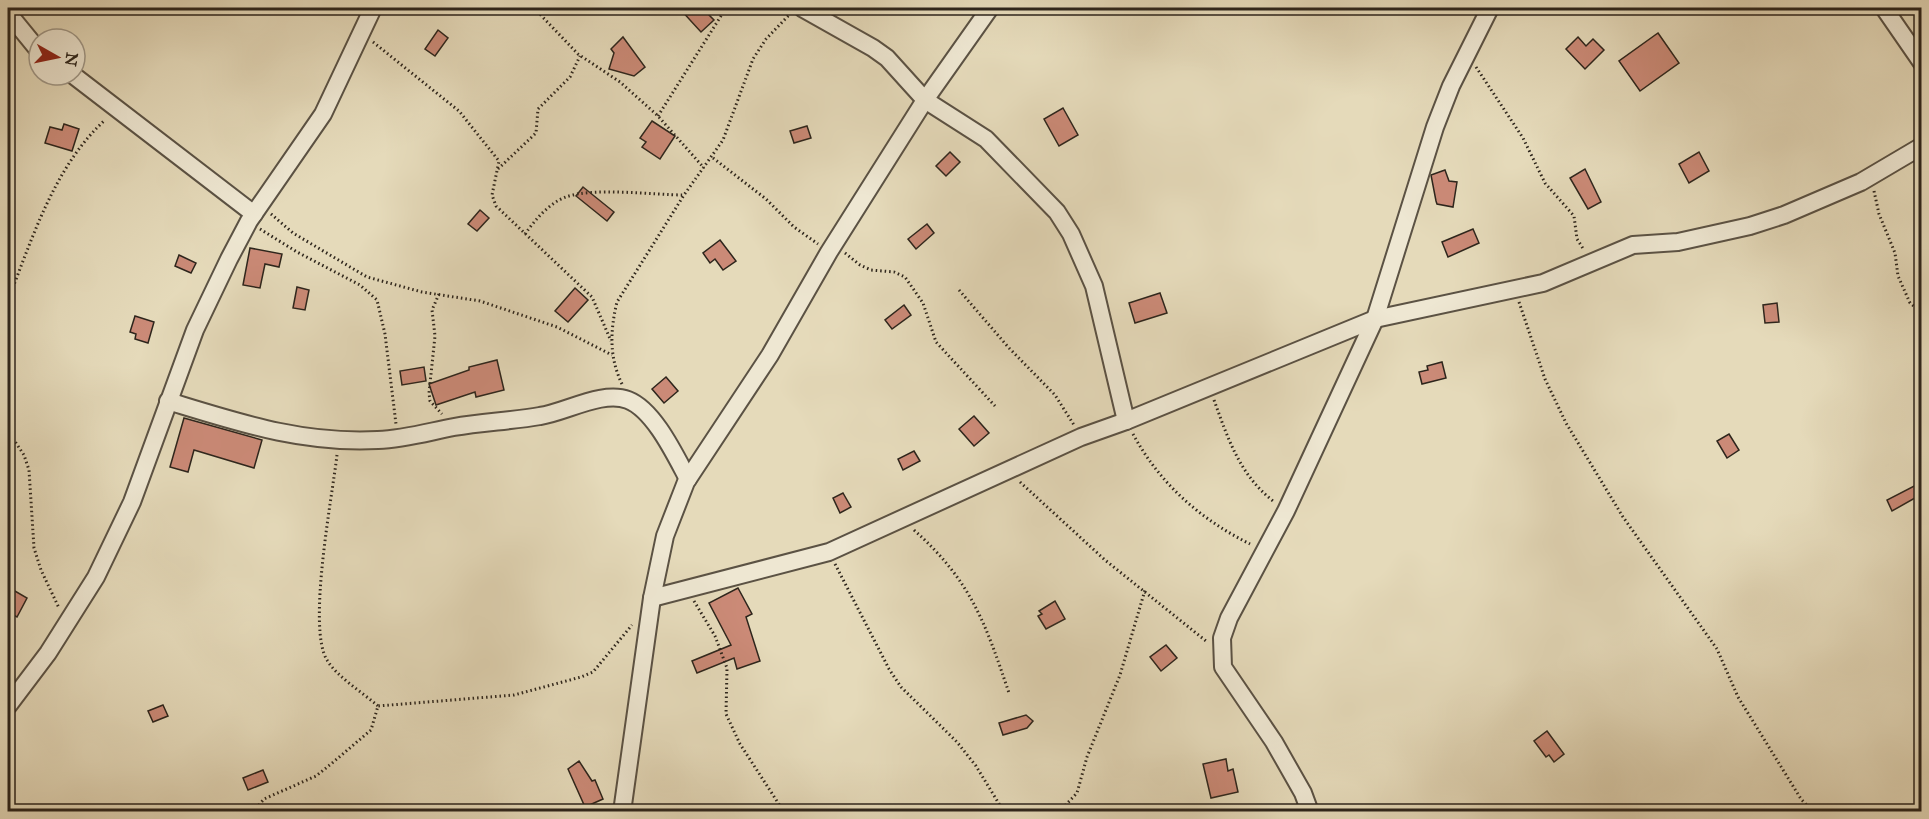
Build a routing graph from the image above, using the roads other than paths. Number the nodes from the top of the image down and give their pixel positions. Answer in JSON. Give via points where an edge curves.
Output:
{"nodes":[{"id":1,"x":371,"y":8,"type":"edge"},
{"id":2,"x":802,"y":8,"type":"edge"},
{"id":3,"x":990,"y":8,"type":"edge"},
{"id":4,"x":1490,"y":8,"type":"edge"},
{"id":5,"x":1884,"y":8,"type":"edge"},
{"id":6,"x":8,"y":12,"type":"edge"},
{"id":7,"x":27,"y":36,"type":"edge"},
{"id":8,"x":1922,"y":63,"type":"edge"},
{"id":9,"x":87,"y":86,"type":"edge"},
{"id":10,"x":925,"y":100,"type":"junction"},
{"id":11,"x":1922,"y":146,"type":"edge"},
{"id":12,"x":254,"y":213,"type":"junction"},
{"id":13,"x":1375,"y":319,"type":"junction"},
{"id":14,"x":168,"y":401,"type":"junction"},
{"id":15,"x":1126,"y":421,"type":"junction"},
{"id":16,"x":688,"y":479,"type":"junction"},
{"id":17,"x":651,"y":605,"type":"junction"},
{"id":18,"x":8,"y":706,"type":"edge"},
{"id":19,"x":621,"y":812,"type":"edge"},
{"id":20,"x":1310,"y":812,"type":"edge"}],
"edges":[{"from":1,"to":12,"type":"street","via":[[323,114]]},
{"from":2,"to":10,"type":"street","via":[[887,58]]},
{"from":3,"to":10,"type":"street"},
{"from":4,"to":13,"type":"street","via":[[1435,127]]},
{"from":5,"to":8,"type":"street"},
{"from":6,"to":7,"type":"street"},
{"from":9,"to":12,"type":"street"},
{"from":10,"to":15,"type":"street","via":[[986,139],[1035,187],[1071,234],[1094,286]]},
{"from":10,"to":16,"type":"street","via":[[832,247],[770,355]]},
{"from":11,"to":13,"type":"street","via":[[1861,182],[1750,226],[1678,243],[1633,245],[1543,284]]},
{"from":12,"to":14,"type":"street","via":[[195,330]]},
{"from":13,"to":15,"type":"street"},
{"from":13,"to":20,"type":"street","via":[[1286,511],[1229,618],[1220,653],[1222,667],[1274,742]]},
{"from":14,"to":16,"type":"street","via":[[268,431],[338,441],[398,439],[454,427],[548,415],[606,397],[630,400],[664,437]]},
{"from":14,"to":18,"type":"street","via":[[150,459],[96,577],[48,653]]},
{"from":15,"to":17,"type":"street","via":[[1081,436],[829,552],[686,590]]},
{"from":16,"to":17,"type":"street","via":[[665,536]]},
{"from":17,"to":19,"type":"street"}]}
